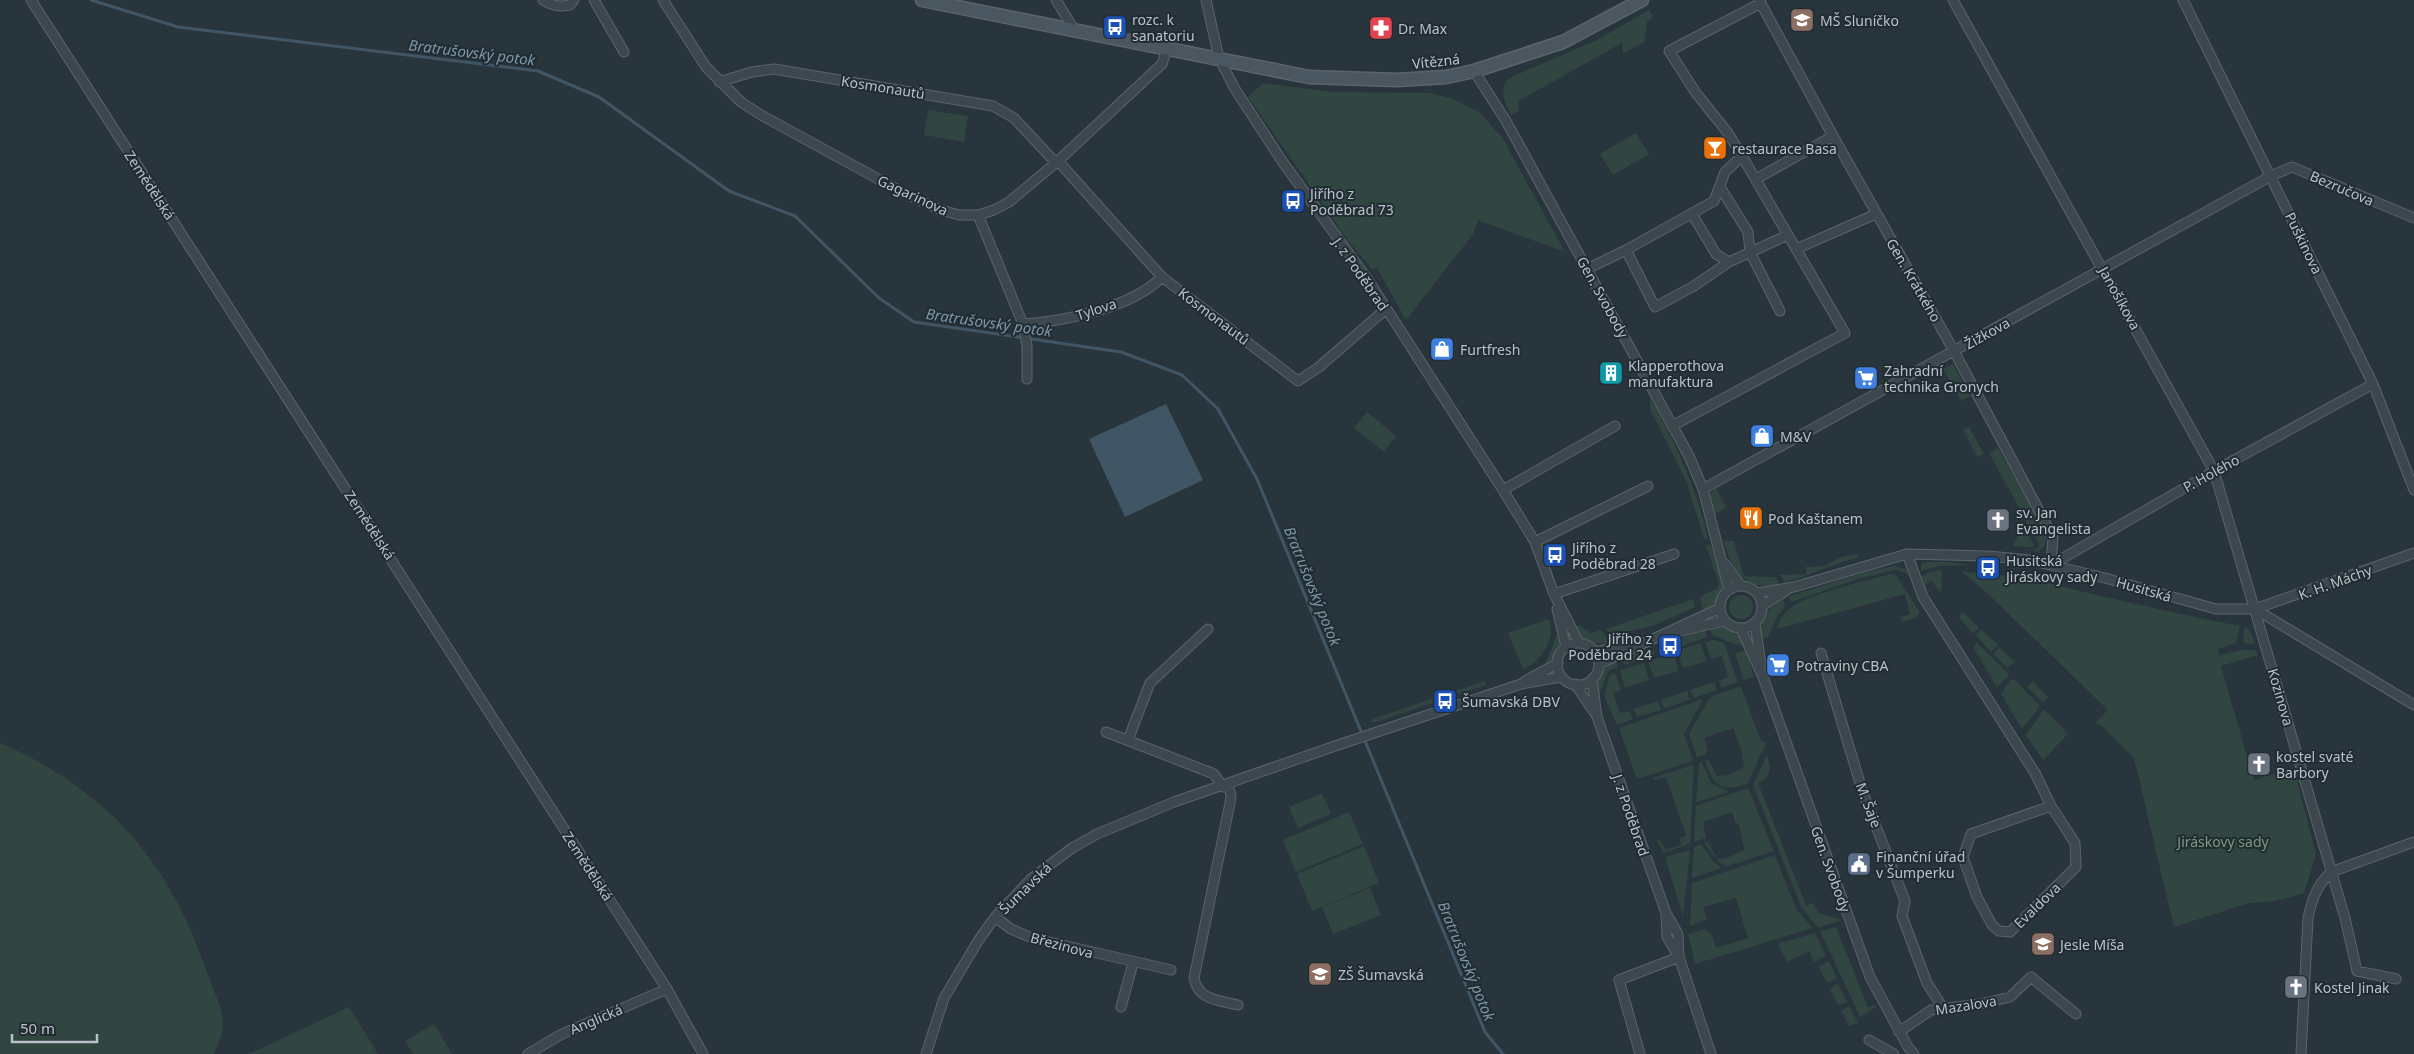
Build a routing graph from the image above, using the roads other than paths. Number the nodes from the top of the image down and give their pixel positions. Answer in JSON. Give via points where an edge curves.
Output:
{"nodes":[{"id":1,"x":31,"y":0,"type":"edge"},
{"id":2,"x":543,"y":0,"type":"edge"},
{"id":3,"x":574,"y":0,"type":"edge"},
{"id":4,"x":594,"y":0,"type":"edge"},
{"id":5,"x":664,"y":0,"type":"edge"},
{"id":6,"x":922,"y":0,"type":"edge"},
{"id":7,"x":1056,"y":0,"type":"edge"},
{"id":8,"x":1206,"y":0,"type":"edge"},
{"id":9,"x":1642,"y":0,"type":"edge"},
{"id":10,"x":1953,"y":0,"type":"edge"},
{"id":11,"x":2183,"y":0,"type":"edge"},
{"id":12,"x":1760,"y":1,"type":"edge"},
{"id":13,"x":1075,"y":31,"type":"junction"},
{"id":14,"x":1167,"y":49,"type":"junction"},
{"id":15,"x":624,"y":52,"type":"dead end"},
{"id":16,"x":1219,"y":58,"type":"junction"},
{"id":17,"x":1474,"y":71,"type":"junction"},
{"id":18,"x":719,"y":82,"type":"junction"},
{"id":19,"x":1832,"y":136,"type":"junction"},
{"id":20,"x":1742,"y":156,"type":"junction"},
{"id":21,"x":1057,"y":162,"type":"junction"},
{"id":22,"x":2271,"y":176,"type":"junction"},
{"id":23,"x":1756,"y":179,"type":"junction"},
{"id":24,"x":1720,"y":187,"type":"junction"},
{"id":25,"x":1692,"y":214,"type":"junction"},
{"id":26,"x":1876,"y":214,"type":"junction"},
{"id":27,"x":978,"y":215,"type":"junction"},
{"id":28,"x":2414,"y":218,"type":"edge"},
{"id":29,"x":1788,"y":235,"type":"junction"},
{"id":30,"x":1796,"y":249,"type":"junction"},
{"id":31,"x":1626,"y":250,"type":"junction"},
{"id":32,"x":1750,"y":252,"type":"junction"},
{"id":33,"x":1729,"y":262,"type":"junction"},
{"id":34,"x":2103,"y":268,"type":"junction"},
{"id":35,"x":1587,"y":269,"type":"junction"},
{"id":36,"x":1162,"y":277,"type":"junction"},
{"id":37,"x":1386,"y":309,"type":"junction"},
{"id":38,"x":1780,"y":311,"type":"dead end"},
{"id":39,"x":1024,"y":328,"type":"junction"},
{"id":40,"x":1954,"y":351,"type":"junction"},
{"id":41,"x":1027,"y":379,"type":"dead end"},
{"id":42,"x":2374,"y":384,"type":"junction"},
{"id":43,"x":1615,"y":426,"type":"dead end"},
{"id":44,"x":1672,"y":426,"type":"junction"},
{"id":45,"x":2214,"y":471,"type":"junction"},
{"id":46,"x":1648,"y":486,"type":"dead end"},
{"id":47,"x":1703,"y":489,"type":"junction"},
{"id":48,"x":1503,"y":490,"type":"junction"},
{"id":49,"x":2414,"y":490,"type":"edge"},
{"id":50,"x":1535,"y":542,"type":"junction"},
{"id":51,"x":2414,"y":553,"type":"edge"},
{"id":52,"x":1674,"y":554,"type":"dead end"},
{"id":53,"x":1907,"y":554,"type":"junction"},
{"id":54,"x":1722,"y":560,"type":"junction"},
{"id":55,"x":2051,"y":565,"type":"junction"},
{"id":56,"x":1741,"y":586,"type":"junction"},
{"id":57,"x":1794,"y":587,"type":"junction"},
{"id":58,"x":1729,"y":590,"type":"junction"},
{"id":59,"x":1554,"y":594,"type":"junction"},
{"id":60,"x":1757,"y":594,"type":"junction"},
{"id":61,"x":1762,"y":605,"type":"junction"},
{"id":62,"x":1720,"y":608,"type":"junction"},
{"id":63,"x":2255,"y":609,"type":"junction"},
{"id":64,"x":1724,"y":621,"type":"junction"},
{"id":65,"x":1755,"y":624,"type":"junction"},
{"id":66,"x":1208,"y":629,"type":"dead end"},
{"id":67,"x":1741,"y":629,"type":"junction"},
{"id":68,"x":1658,"y":636,"type":"junction"},
{"id":69,"x":1578,"y":643,"type":"junction"},
{"id":70,"x":1566,"y":647,"type":"junction"},
{"id":71,"x":1595,"y":652,"type":"junction"},
{"id":72,"x":1821,"y":653,"type":"dead end"},
{"id":73,"x":1558,"y":663,"type":"junction"},
{"id":74,"x":1599,"y":664,"type":"junction"},
{"id":75,"x":1562,"y":677,"type":"junction"},
{"id":76,"x":1763,"y":677,"type":"junction"},
{"id":77,"x":1592,"y":679,"type":"junction"},
{"id":78,"x":1521,"y":684,"type":"junction"},
{"id":79,"x":1575,"y":684,"type":"junction"},
{"id":80,"x":2414,"y":705,"type":"edge"},
{"id":81,"x":1597,"y":717,"type":"junction"},
{"id":82,"x":1106,"y":732,"type":"dead end"},
{"id":83,"x":1128,"y":740,"type":"junction"},
{"id":84,"x":1226,"y":786,"type":"junction"},
{"id":85,"x":2051,"y":806,"type":"junction"},
{"id":86,"x":2414,"y":842,"type":"edge"},
{"id":87,"x":2331,"y":872,"type":"junction"},
{"id":88,"x":995,"y":917,"type":"junction"},
{"id":89,"x":1679,"y":957,"type":"junction"},
{"id":90,"x":1132,"y":963,"type":"junction"},
{"id":91,"x":1171,"y":970,"type":"dead end"},
{"id":92,"x":2396,"y":979,"type":"dead end"},
{"id":93,"x":667,"y":989,"type":"junction"},
{"id":94,"x":1238,"y":1005,"type":"dead end"},
{"id":95,"x":1122,"y":1007,"type":"dead end"},
{"id":96,"x":1943,"y":1008,"type":"junction"},
{"id":97,"x":2076,"y":1014,"type":"dead end"},
{"id":98,"x":1900,"y":1032,"type":"junction"},
{"id":99,"x":1869,"y":1040,"type":"dead end"},
{"id":100,"x":528,"y":1054,"type":"edge"},
{"id":101,"x":703,"y":1054,"type":"edge"},
{"id":102,"x":926,"y":1054,"type":"edge"},
{"id":103,"x":1640,"y":1054,"type":"edge"},
{"id":104,"x":1711,"y":1054,"type":"edge"},
{"id":105,"x":1894,"y":1054,"type":"edge"},
{"id":106,"x":1914,"y":1054,"type":"edge"},
{"id":107,"x":2301,"y":1054,"type":"edge"}],
"edges":[{"from":1,"to":93,"type":"street","name":"Zemědělská"},
{"from":2,"to":3,"type":"street","via":[[562,7]]},
{"from":4,"to":15,"type":"street"},
{"from":5,"to":18,"type":"street","name":"Gagarinova"},
{"from":6,"to":13,"type":"main road","name":"Vítězná"},
{"from":7,"to":13,"type":"street"},
{"from":8,"to":16,"type":"street","name":"J. z Poděbrad"},
{"from":9,"to":17,"type":"main road","name":"Vítězná","via":[[1563,42]]},
{"from":10,"to":34,"type":"street","name":"Janošíkova"},
{"from":11,"to":22,"type":"street","name":"Puškinova"},
{"from":12,"to":19,"type":"street","name":"Gen. Krátkého"},
{"from":12,"to":20,"type":"street","via":[[1669,51]]},
{"from":13,"to":14,"type":"main road","name":"Vítězná"},
{"from":14,"to":16,"type":"main road","name":"Vítězná"},
{"from":14,"to":21,"type":"street","name":"Gagarinova","via":[[1162,64]]},
{"from":16,"to":17,"type":"main road","name":"Vítězná","via":[[1309,77],[1397,80],[1446,77]]},
{"from":16,"to":37,"type":"street","name":"J. z Poděbrad","via":[[1235,89],[1282,161]]},
{"from":17,"to":35,"type":"street","name":"Gen. Svobody","via":[[1506,122]]},
{"from":18,"to":21,"type":"street","name":"Kosmonautů","via":[[774,69],[993,106],[1014,118]]},
{"from":18,"to":27,"type":"street","name":"Gagarinova","via":[[761,115],[902,192],[942,210],[959,215]]},
{"from":19,"to":23,"type":"street"},
{"from":19,"to":26,"type":"street","name":"Gen. Krátkého"},
{"from":20,"to":23,"type":"street"},
{"from":20,"to":24,"type":"street","via":[[1725,172]]},
{"from":21,"to":27,"type":"street","name":"Gagarinova","via":[[1010,202]]},
{"from":21,"to":36,"type":"street","name":"Kosmonautů"},
{"from":22,"to":28,"type":"street","name":"Bezručova","via":[[2292,167]]},
{"from":22,"to":34,"type":"street","name":"Žižkova"},
{"from":22,"to":42,"type":"street","name":"Puškinova"},
{"from":23,"to":29,"type":"street"},
{"from":24,"to":25,"type":"street","via":[[1714,201]]},
{"from":24,"to":32,"type":"street","via":[[1748,232]]},
{"from":25,"to":31,"type":"street"},
{"from":25,"to":33,"type":"street","via":[[1716,254]]},
{"from":26,"to":30,"type":"street"},
{"from":26,"to":40,"type":"street","name":"Gen. Krátkého"},
{"from":27,"to":39,"type":"street"},
{"from":29,"to":30,"type":"street"},
{"from":29,"to":32,"type":"street"},
{"from":30,"to":44,"type":"street","via":[[1845,333]]},
{"from":31,"to":33,"type":"street","via":[[1655,307]]},
{"from":31,"to":35,"type":"street"},
{"from":32,"to":33,"type":"street"},
{"from":32,"to":38,"type":"street"},
{"from":34,"to":40,"type":"street","name":"Žižkova"},
{"from":34,"to":45,"type":"street","name":"Janošíkova"},
{"from":35,"to":44,"type":"street","name":"Gen. Svobody"},
{"from":36,"to":37,"type":"street","name":"Kosmonautů","via":[[1298,381]]},
{"from":36,"to":39,"type":"street","name":"Tylova","via":[[1153,286],[1118,302]]},
{"from":37,"to":48,"type":"street","name":"J. z Poděbrad"},
{"from":39,"to":41,"type":"street"},
{"from":40,"to":47,"type":"street","name":"Žižkova"},
{"from":40,"to":55,"type":"street","name":"Gen. Krátkého","via":[[2053,536]]},
{"from":42,"to":45,"type":"street","name":"P. Holého"},
{"from":42,"to":49,"type":"street","name":"Puškinova"},
{"from":43,"to":48,"type":"street"},
{"from":44,"to":47,"type":"street","name":"Gen. Svobody"},
{"from":45,"to":55,"type":"street","name":"P. Holého"},
{"from":45,"to":63,"type":"street","name":"Janošíkova"},
{"from":46,"to":50,"type":"street"},
{"from":47,"to":54,"type":"street","name":"Gen. Svobody"},
{"from":48,"to":50,"type":"street","name":"J. z Poděbrad"},
{"from":50,"to":59,"type":"street","name":"J. z Poděbrad"},
{"from":51,"to":63,"type":"street","name":"K. H. Máchy"},
{"from":52,"to":59,"type":"street"},
{"from":53,"to":55,"type":"street","name":"Husitská","via":[[1988,556]]},
{"from":53,"to":57,"type":"street","name":"Husitská"},
{"from":53,"to":85,"type":"street","name":"Evaldova","via":[[1923,597],[2035,773]]},
{"from":54,"to":56,"type":"street","name":"Gen. Svobody"},
{"from":54,"to":58,"type":"street","name":"Gen. Svobody"},
{"from":55,"to":63,"type":"street","name":"Husitská","via":[[2216,609]]},
{"from":56,"to":58,"type":"street"},
{"from":56,"to":60,"type":"street","name":"Gen. Svobody"},
{"from":57,"to":60,"type":"street","name":"Husitská"},
{"from":57,"to":61,"type":"street","name":"Husitská"},
{"from":58,"to":62,"type":"street"},
{"from":59,"to":69,"type":"street","name":"J. z Poděbrad"},
{"from":59,"to":70,"type":"street","name":"J. z Poděbrad"},
{"from":60,"to":61,"type":"street"},
{"from":61,"to":65,"type":"street","name":"Gen. Svobody"},
{"from":62,"to":64,"type":"street"},
{"from":62,"to":68,"type":"street"},
{"from":63,"to":80,"type":"street"},
{"from":63,"to":87,"type":"street","name":"Kozinova"},
{"from":64,"to":67,"type":"street"},
{"from":64,"to":68,"type":"street"},
{"from":65,"to":67,"type":"street"},
{"from":65,"to":76,"type":"street","name":"Gen. Svobody"},
{"from":66,"to":83,"type":"street","via":[[1150,684]]},
{"from":67,"to":76,"type":"street","name":"Gen. Svobody"},
{"from":68,"to":71,"type":"street"},
{"from":68,"to":74,"type":"street"},
{"from":69,"to":70,"type":"street"},
{"from":69,"to":71,"type":"street","via":[[1591,647]]},
{"from":70,"to":73,"type":"street"},
{"from":71,"to":74,"type":"street"},
{"from":72,"to":96,"type":"street","name":"M. Šaje","via":[[1863,793],[1906,901],[1902,916],[1927,983]]},
{"from":73,"to":75,"type":"street"},
{"from":73,"to":78,"type":"street","name":"Šumavská"},
{"from":74,"to":77,"type":"street"},
{"from":75,"to":78,"type":"street","name":"Šumavská"},
{"from":75,"to":79,"type":"street","name":"J. z Poděbrad"},
{"from":76,"to":98,"type":"street","name":"Gen. Svobody","via":[[1870,977]]},
{"from":77,"to":79,"type":"street"},
{"from":77,"to":81,"type":"street","name":"J. z Poděbrad"},
{"from":78,"to":84,"type":"street","name":"Šumavská"},
{"from":79,"to":81,"type":"street","name":"J. z Poděbrad"},
{"from":81,"to":89,"type":"street","name":"J. z Poděbrad","via":[[1666,913],[1667,937]]},
{"from":82,"to":83,"type":"street"},
{"from":83,"to":84,"type":"street","via":[[1214,774]]},
{"from":84,"to":88,"type":"street","name":"Šumavská","via":[[1174,802],[1080,843],[1031,879]]},
{"from":84,"to":94,"type":"street","via":[[1231,795],[1230,803],[1194,978],[1196,986],[1206,997]]},
{"from":85,"to":85,"type":"street","name":"Evaldova","via":[[2075,843],[2076,867],[2010,932],[1999,931],[1977,898],[1963,857],[1971,834]]},
{"from":86,"to":87,"type":"street"},
{"from":87,"to":92,"type":"street","name":"Kozinova","via":[[2357,971]]},
{"from":87,"to":107,"type":"street","via":[[2312,897],[2308,918]]},
{"from":88,"to":90,"type":"street","name":"Březinova","via":[[1011,929],[1032,938]]},
{"from":88,"to":102,"type":"street","name":"Šumavská","via":[[944,998]]},
{"from":89,"to":103,"type":"street","via":[[1619,980]]},
{"from":89,"to":104,"type":"street","name":"J. z Poděbrad"},
{"from":90,"to":91,"type":"street","name":"Březinova"},
{"from":90,"to":95,"type":"street"},
{"from":93,"to":100,"type":"street","name":"Anglická","via":[[562,1034]]},
{"from":93,"to":101,"type":"street","name":"Zemědělská"},
{"from":96,"to":97,"type":"street","name":"Mazalova","via":[[2010,997],[2031,977]]},
{"from":96,"to":98,"type":"street","name":"Mazalova","via":[[1931,1010]]},
{"from":98,"to":106,"type":"street","name":"Gen. Svobody"},
{"from":99,"to":105,"type":"street"}]}
